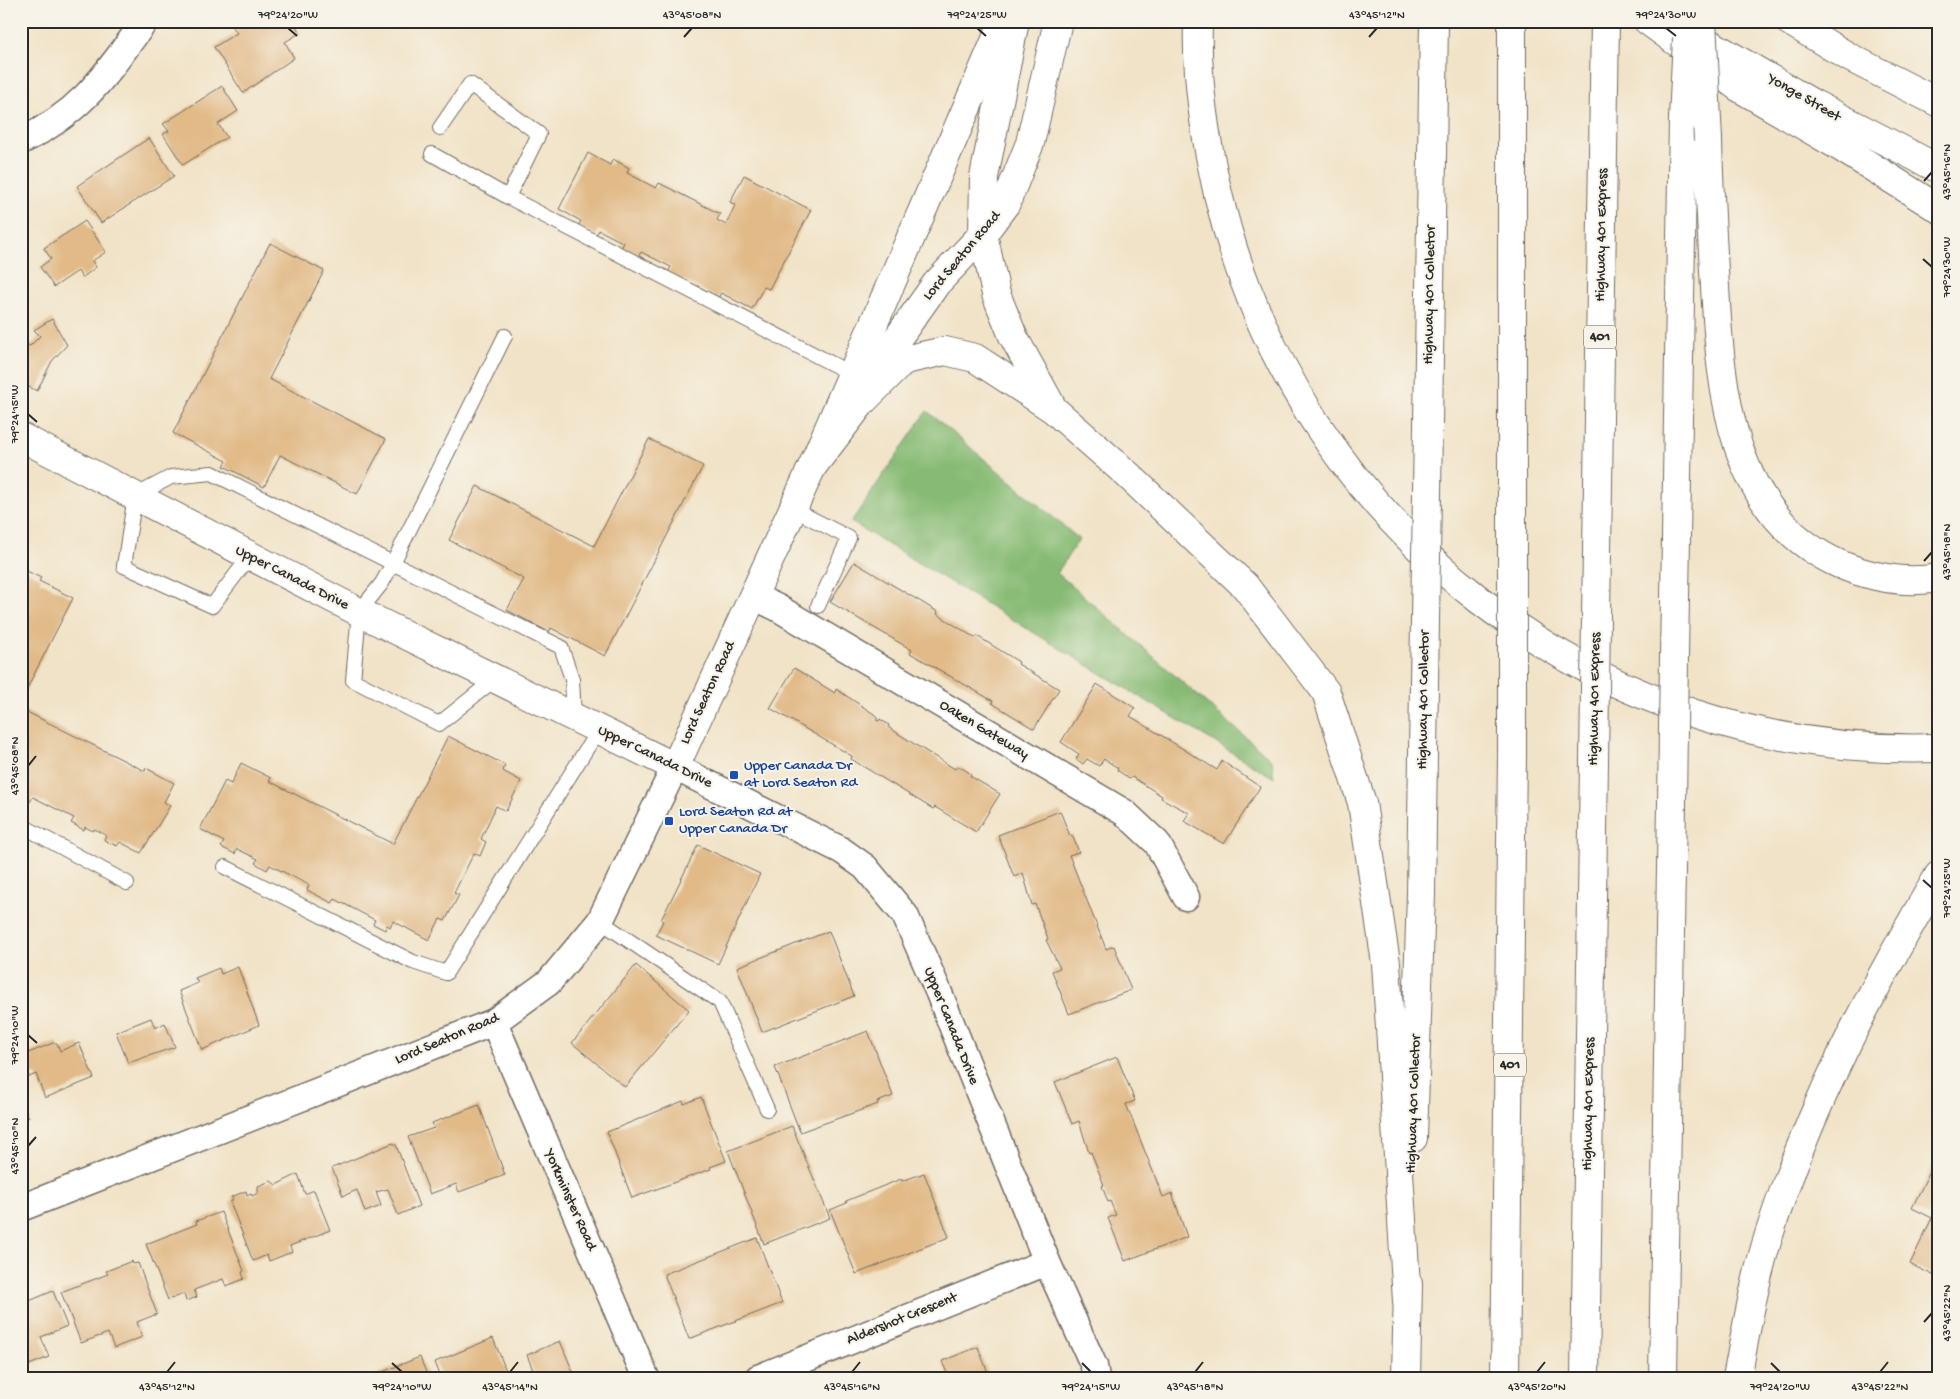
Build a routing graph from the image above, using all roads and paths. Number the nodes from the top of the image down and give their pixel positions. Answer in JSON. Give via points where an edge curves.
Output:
{"nodes":[{"id":1,"x":145,"y":21,"type":"edge"},
{"id":2,"x":1004,"y":21,"type":"edge"},
{"id":3,"x":1015,"y":21,"type":"edge"},
{"id":4,"x":1058,"y":21,"type":"edge"},
{"id":5,"x":1198,"y":21,"type":"edge"},
{"id":6,"x":1434,"y":21,"type":"edge"},
{"id":7,"x":1512,"y":21,"type":"edge"},
{"id":8,"x":1605,"y":21,"type":"edge"},
{"id":9,"x":1648,"y":21,"type":"edge"},
{"id":10,"x":1671,"y":21,"type":"edge"},
{"id":11,"x":1688,"y":21,"type":"edge"},
{"id":12,"x":1702,"y":21,"type":"edge"},
{"id":13,"x":1789,"y":21,"type":"edge"},
{"id":14,"x":1939,"y":102,"type":"edge"},
{"id":15,"x":440,"y":128,"type":"dead end"},
{"id":16,"x":21,"y":141,"type":"edge"},
{"id":17,"x":432,"y":154,"type":"dead end"},
{"id":18,"x":1939,"y":169,"type":"edge"},
{"id":19,"x":508,"y":197,"type":"junction"},
{"id":20,"x":1939,"y":209,"type":"edge"},
{"id":21,"x":983,"y":234,"type":"junction"},
{"id":22,"x":505,"y":336,"type":"dead end"},
{"id":23,"x":852,"y":374,"type":"junction"},
{"id":24,"x":1053,"y":408,"type":"junction"},
{"id":25,"x":23,"y":443,"type":"edge"},
{"id":26,"x":812,"y":467,"type":"junction"},
{"id":27,"x":135,"y":496,"type":"junction"},
{"id":28,"x":793,"y":509,"type":"junction"},
{"id":29,"x":250,"y":556,"type":"junction"},
{"id":30,"x":392,"y":563,"type":"junction"},
{"id":31,"x":1939,"y":578,"type":"edge"},
{"id":32,"x":753,"y":596,"type":"junction"},
{"id":33,"x":818,"y":606,"type":"dead end"},
{"id":34,"x":359,"y":612,"type":"junction"},
{"id":35,"x":495,"y":679,"type":"junction"},
{"id":36,"x":574,"y":717,"type":"junction"},
{"id":37,"x":600,"y":730,"type":"junction"},
{"id":38,"x":1939,"y":748,"type":"edge"},
{"id":39,"x":675,"y":767,"type":"junction"},
{"id":40,"x":21,"y":825,"type":"edge"},
{"id":41,"x":225,"y":867,"type":"dead end"},
{"id":42,"x":1939,"y":875,"type":"edge"},
{"id":43,"x":127,"y":883,"type":"dead end"},
{"id":44,"x":1186,"y":897,"type":"dead end"},
{"id":45,"x":600,"y":921,"type":"junction"},
{"id":46,"x":494,"y":1022,"type":"junction"},
{"id":47,"x":767,"y":1109,"type":"dead end"},
{"id":48,"x":21,"y":1208,"type":"edge"},
{"id":49,"x":1047,"y":1262,"type":"junction"},
{"id":50,"x":1407,"y":1301,"type":"junction"},
{"id":51,"x":646,"y":1378,"type":"edge"},
{"id":52,"x":758,"y":1378,"type":"edge"},
{"id":53,"x":1096,"y":1378,"type":"edge"},
{"id":54,"x":1406,"y":1378,"type":"edge"},
{"id":55,"x":1505,"y":1378,"type":"edge"},
{"id":56,"x":1585,"y":1378,"type":"edge"},
{"id":57,"x":1663,"y":1378,"type":"edge"},
{"id":58,"x":1737,"y":1378,"type":"edge"}],
"edges":[{"from":1,"to":16,"type":"street","via":[[86,98],[57,122]]},
{"from":2,"to":23,"type":"main road","name":"Lord Seaton Road"},
{"from":3,"to":21,"type":"main road","via":[[984,177]]},
{"from":4,"to":21,"type":"main road","name":"Lord Seaton Road","via":[[1030,143],[1006,204]]},
{"from":5,"to":38,"type":"main road","via":[[1202,104],[1214,177],[1232,248],[1258,317],[1292,384],[1332,446],[1416,547],[1509,624],[1544,646],[1636,691],[1713,719],[1786,736],[1860,746]]},
{"from":6,"to":50,"type":"main road","name":"Highway 401 Collector","bridge":true,"via":[[1421,894]]},
{"from":7,"to":55,"type":"main road","number":"401","bridge":true,"via":[[1512,752]]},
{"from":8,"to":56,"type":"main road","name":"Highway 401 Express","number":"401","bridge":true},
{"from":9,"to":20,"type":"main road","via":[[1738,87]]},
{"from":10,"to":18,"type":"main road","name":"Yonge Street","via":[[1812,103]]},
{"from":11,"to":57,"type":"main road","bridge":true,"via":[[1683,119]]},
{"from":12,"to":31,"type":"main road","bridge":true,"via":[[1712,247],[1722,374],[1734,432],[1751,479],[1779,521],[1818,553],[1885,579],[1916,581]]},
{"from":13,"to":14,"type":"main road","via":[[1849,57]]},
{"from":15,"to":19,"type":"lane","via":[[470,84],[539,134]]},
{"from":17,"to":19,"type":"lane"},
{"from":19,"to":23,"type":"lane"},
{"from":21,"to":24,"type":"main road","via":[[996,294],[1013,336]]},
{"from":21,"to":26,"type":"main road","name":"Lord Seaton Road","via":[[936,284],[870,374]]},
{"from":22,"to":30,"type":"lane"},
{"from":23,"to":26,"type":"main road","name":"Lord Seaton Road"},
{"from":24,"to":26,"type":"main road","via":[[975,358],[946,351],[922,355],[904,360],[886,376]]},
{"from":24,"to":50,"type":"main road","via":[[1245,586],[1326,692],[1362,803],[1386,963]]},
{"from":25,"to":27,"type":"main road","name":"Upper Canada Drive"},
{"from":26,"to":28,"type":"main road","name":"Lord Seaton Road"},
{"from":27,"to":29,"type":"main road","name":"Upper Canada Drive"},
{"from":27,"to":29,"type":"lane","via":[[124,566],[212,606]]},
{"from":27,"to":30,"type":"lane","via":[[171,477],[212,472]]},
{"from":28,"to":32,"type":"main road","name":"Lord Seaton Road"},
{"from":28,"to":33,"type":"lane","via":[[849,538]]},
{"from":29,"to":34,"type":"main road","name":"Upper Canada Drive"},
{"from":30,"to":34,"type":"lane","via":[[382,583]]},
{"from":30,"to":36,"type":"lane","via":[[561,647],[572,680]]},
{"from":32,"to":39,"type":"main road","name":"Lord Seaton Road"},
{"from":32,"to":44,"type":"street","name":"Oaken Gateway","via":[[1125,813],[1157,842]]},
{"from":34,"to":35,"type":"main road","name":"Upper Canada Drive"},
{"from":34,"to":35,"type":"lane","via":[[353,680],[439,724]]},
{"from":35,"to":36,"type":"main road","name":"Upper Canada Drive"},
{"from":36,"to":37,"type":"main road","name":"Upper Canada Drive"},
{"from":37,"to":39,"type":"main road","name":"Upper Canada Drive"},
{"from":37,"to":41,"type":"lane","via":[[446,973],[413,962]]},
{"from":39,"to":45,"type":"street","name":"Lord Seaton Road"},
{"from":39,"to":49,"type":"street","name":"Upper Canada Drive","via":[[841,850],[865,867],[905,915],[940,993]]},
{"from":40,"to":43,"type":"lane"},
{"from":42,"to":58,"type":"main road","via":[[1852,1034],[1792,1171],[1761,1264]]},
{"from":45,"to":46,"type":"street","name":"Lord Seaton Road","via":[[549,982]]},
{"from":45,"to":47,"type":"lane","via":[[720,1002]]},
{"from":46,"to":48,"type":"street","name":"Lord Seaton Road"},
{"from":46,"to":51,"type":"street","name":"Yorkminster Road"},
{"from":49,"to":52,"type":"street","name":"Aldershot Crescent"},
{"from":49,"to":53,"type":"street","name":"Upper Canada Drive","via":[[1094,1366]]},
{"from":50,"to":54,"type":"main road","name":"Highway 401 Collector"}]}
